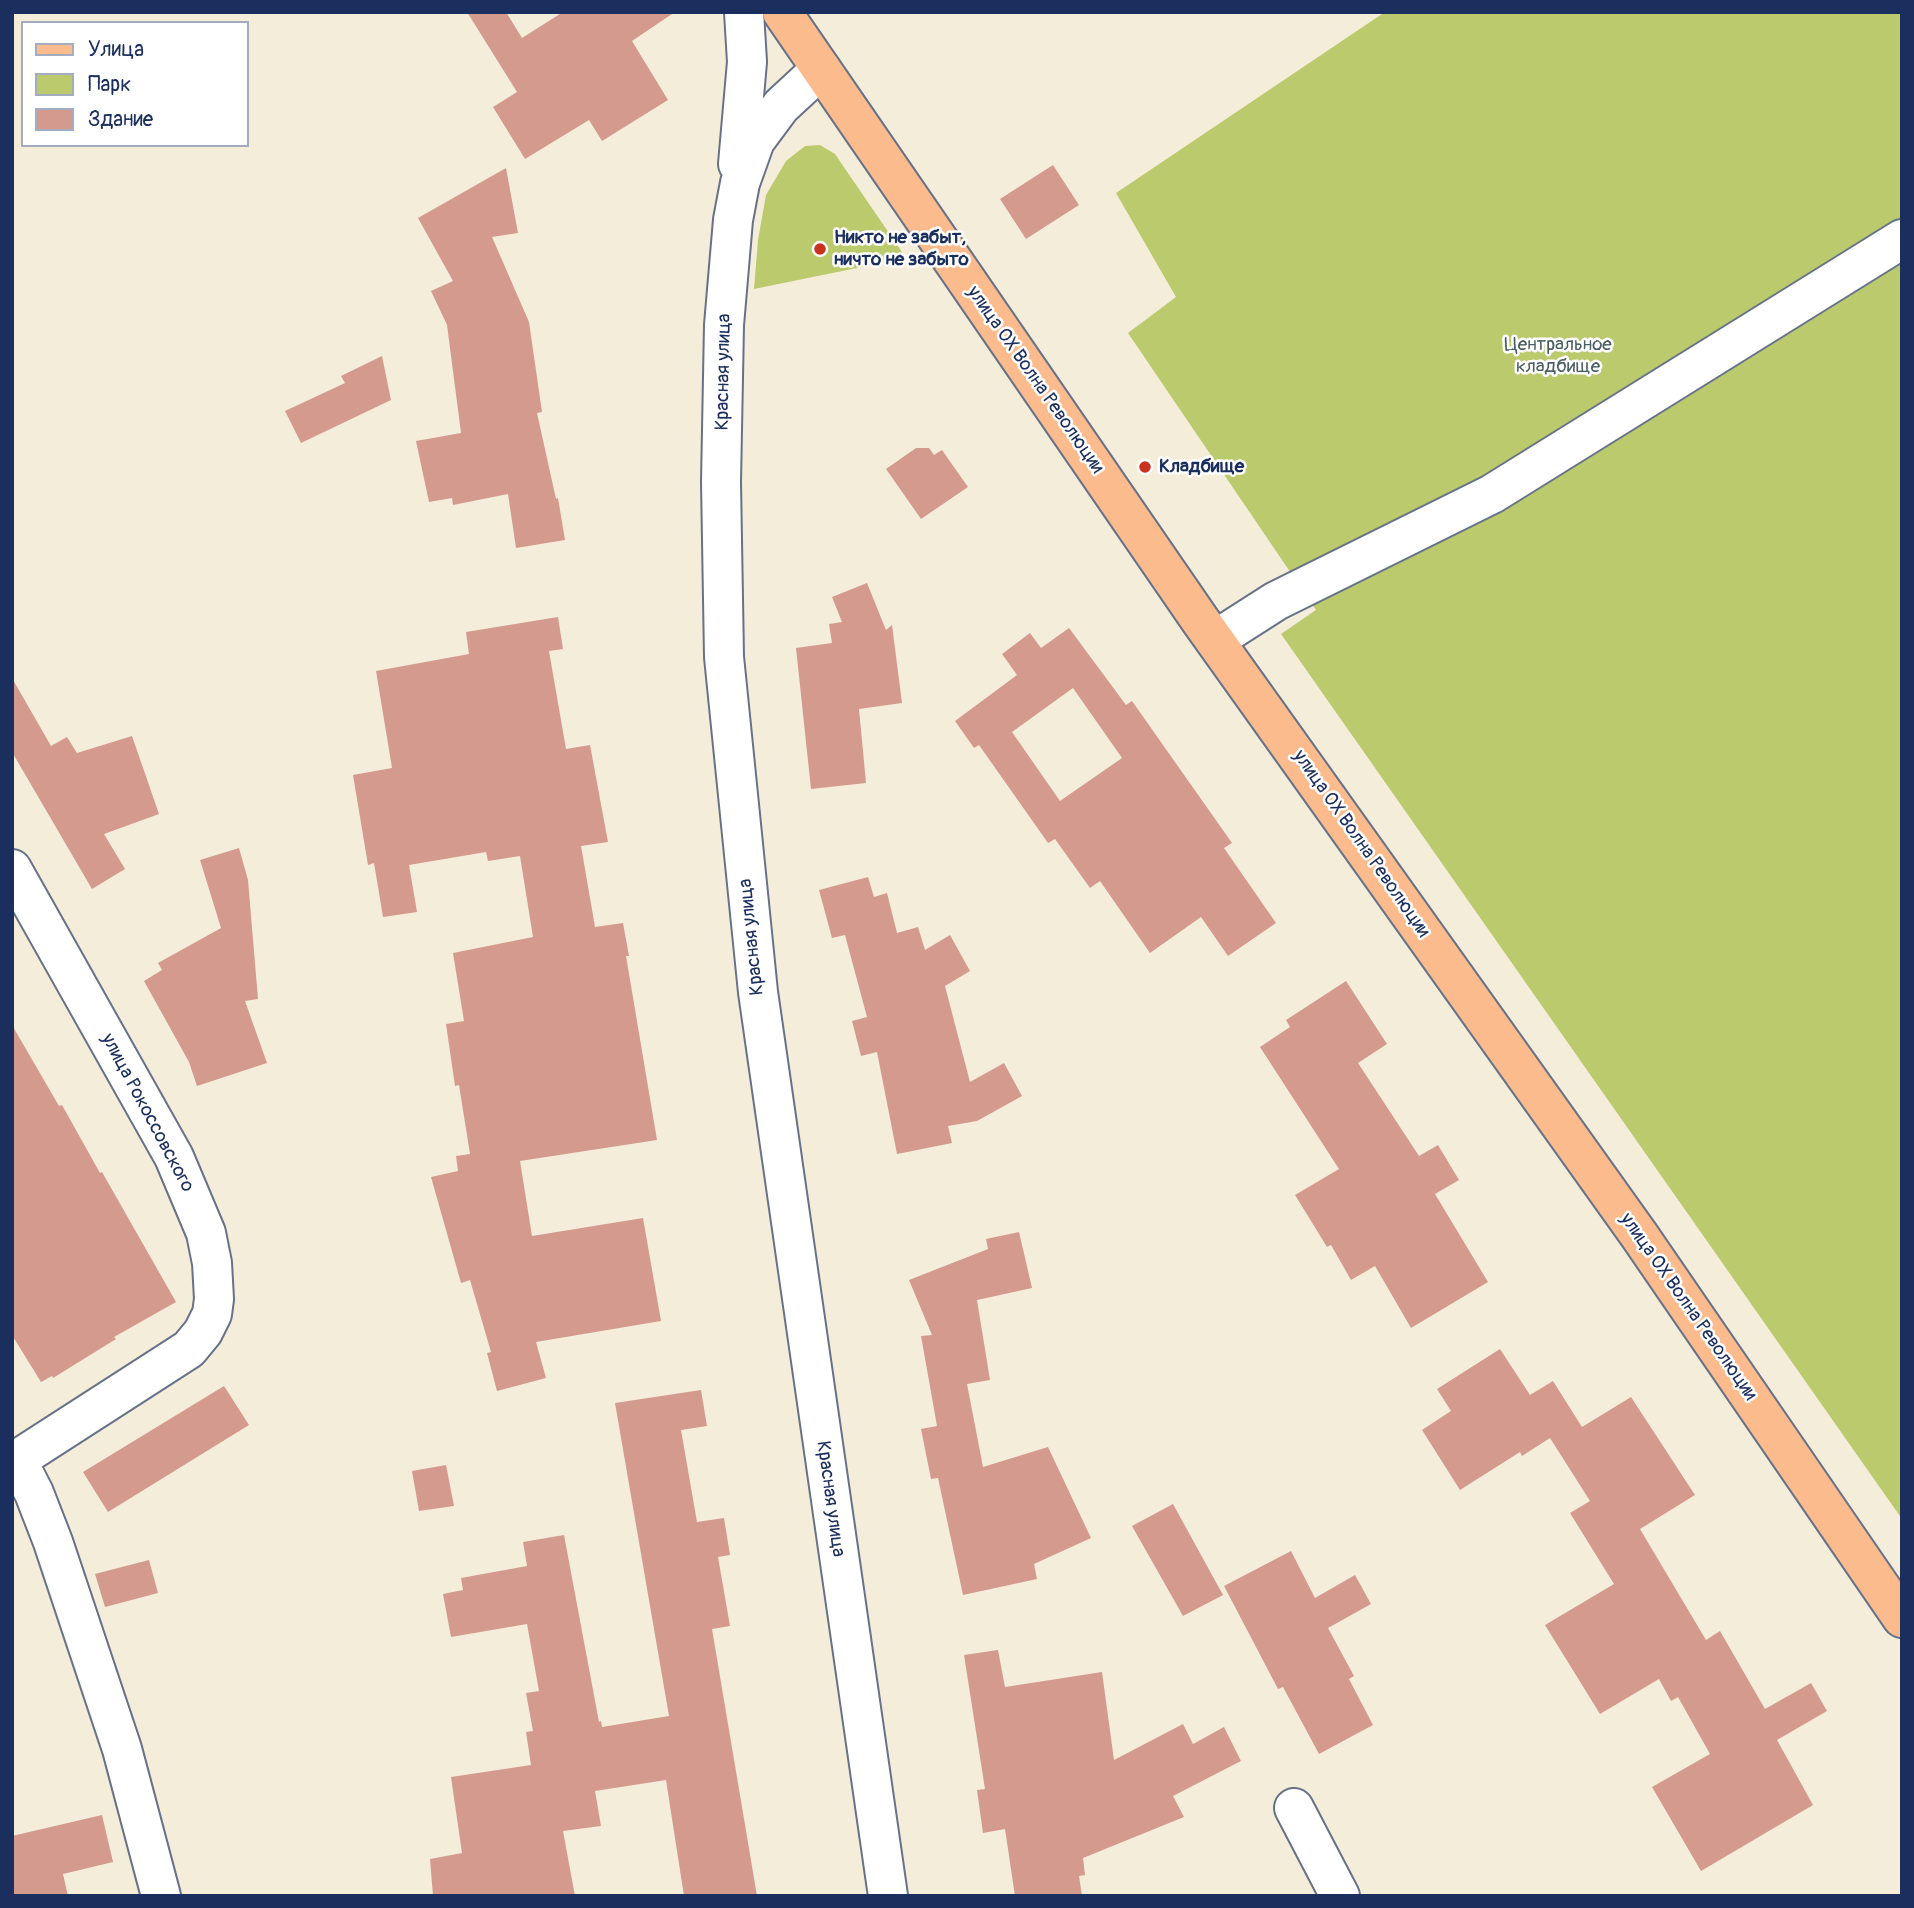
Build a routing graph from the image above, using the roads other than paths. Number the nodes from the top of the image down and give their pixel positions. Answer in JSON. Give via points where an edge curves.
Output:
{"nodes":[{"id":1,"x":744,"y":12,"type":"edge"},
{"id":2,"x":782,"y":12,"type":"edge"},
{"id":3,"x":821,"y":69,"type":"junction"},
{"id":4,"x":733,"y":220,"type":"junction"},
{"id":5,"x":1902,"y":239,"type":"edge"},
{"id":6,"x":1215,"y":640,"type":"junction"},
{"id":7,"x":14,"y":875,"type":"edge"},
{"id":8,"x":15,"y":1461,"type":"edge"},
{"id":9,"x":1902,"y":1618,"type":"edge"},
{"id":10,"x":1294,"y":1808,"type":"dead end"},
{"id":11,"x":161,"y":1896,"type":"edge"},
{"id":12,"x":888,"y":1896,"type":"edge"},
{"id":13,"x":1340,"y":1896,"type":"edge"}],
"edges":[{"from":1,"to":4,"type":"street","via":[[747,62]]},
{"from":2,"to":3,"type":"main road"},
{"from":3,"to":4,"type":"street","name":"Красная улица","via":[[781,106],[755,141]]},
{"from":3,"to":6,"type":"main road","name":"улица ОХ Волна Революции"},
{"from":4,"to":12,"type":"street","name":"Красная улица","via":[[724,325],[721,482],[723,645],[731,745],[761,1020]]},
{"from":5,"to":6,"type":"street","via":[[1492,494],[1276,601]]},
{"from":6,"to":9,"type":"main road","name":"улица ОХ Волна Революции","via":[[1639,1235]]},
{"from":7,"to":8,"type":"street","name":"улица Рокоссовского","via":[[174,1157],[206,1233],[214,1281],[212,1314],[189,1349]]},
{"from":8,"to":11,"type":"street","via":[[34,1493],[53,1542],[117,1736]]},
{"from":10,"to":13,"type":"street"}]}
